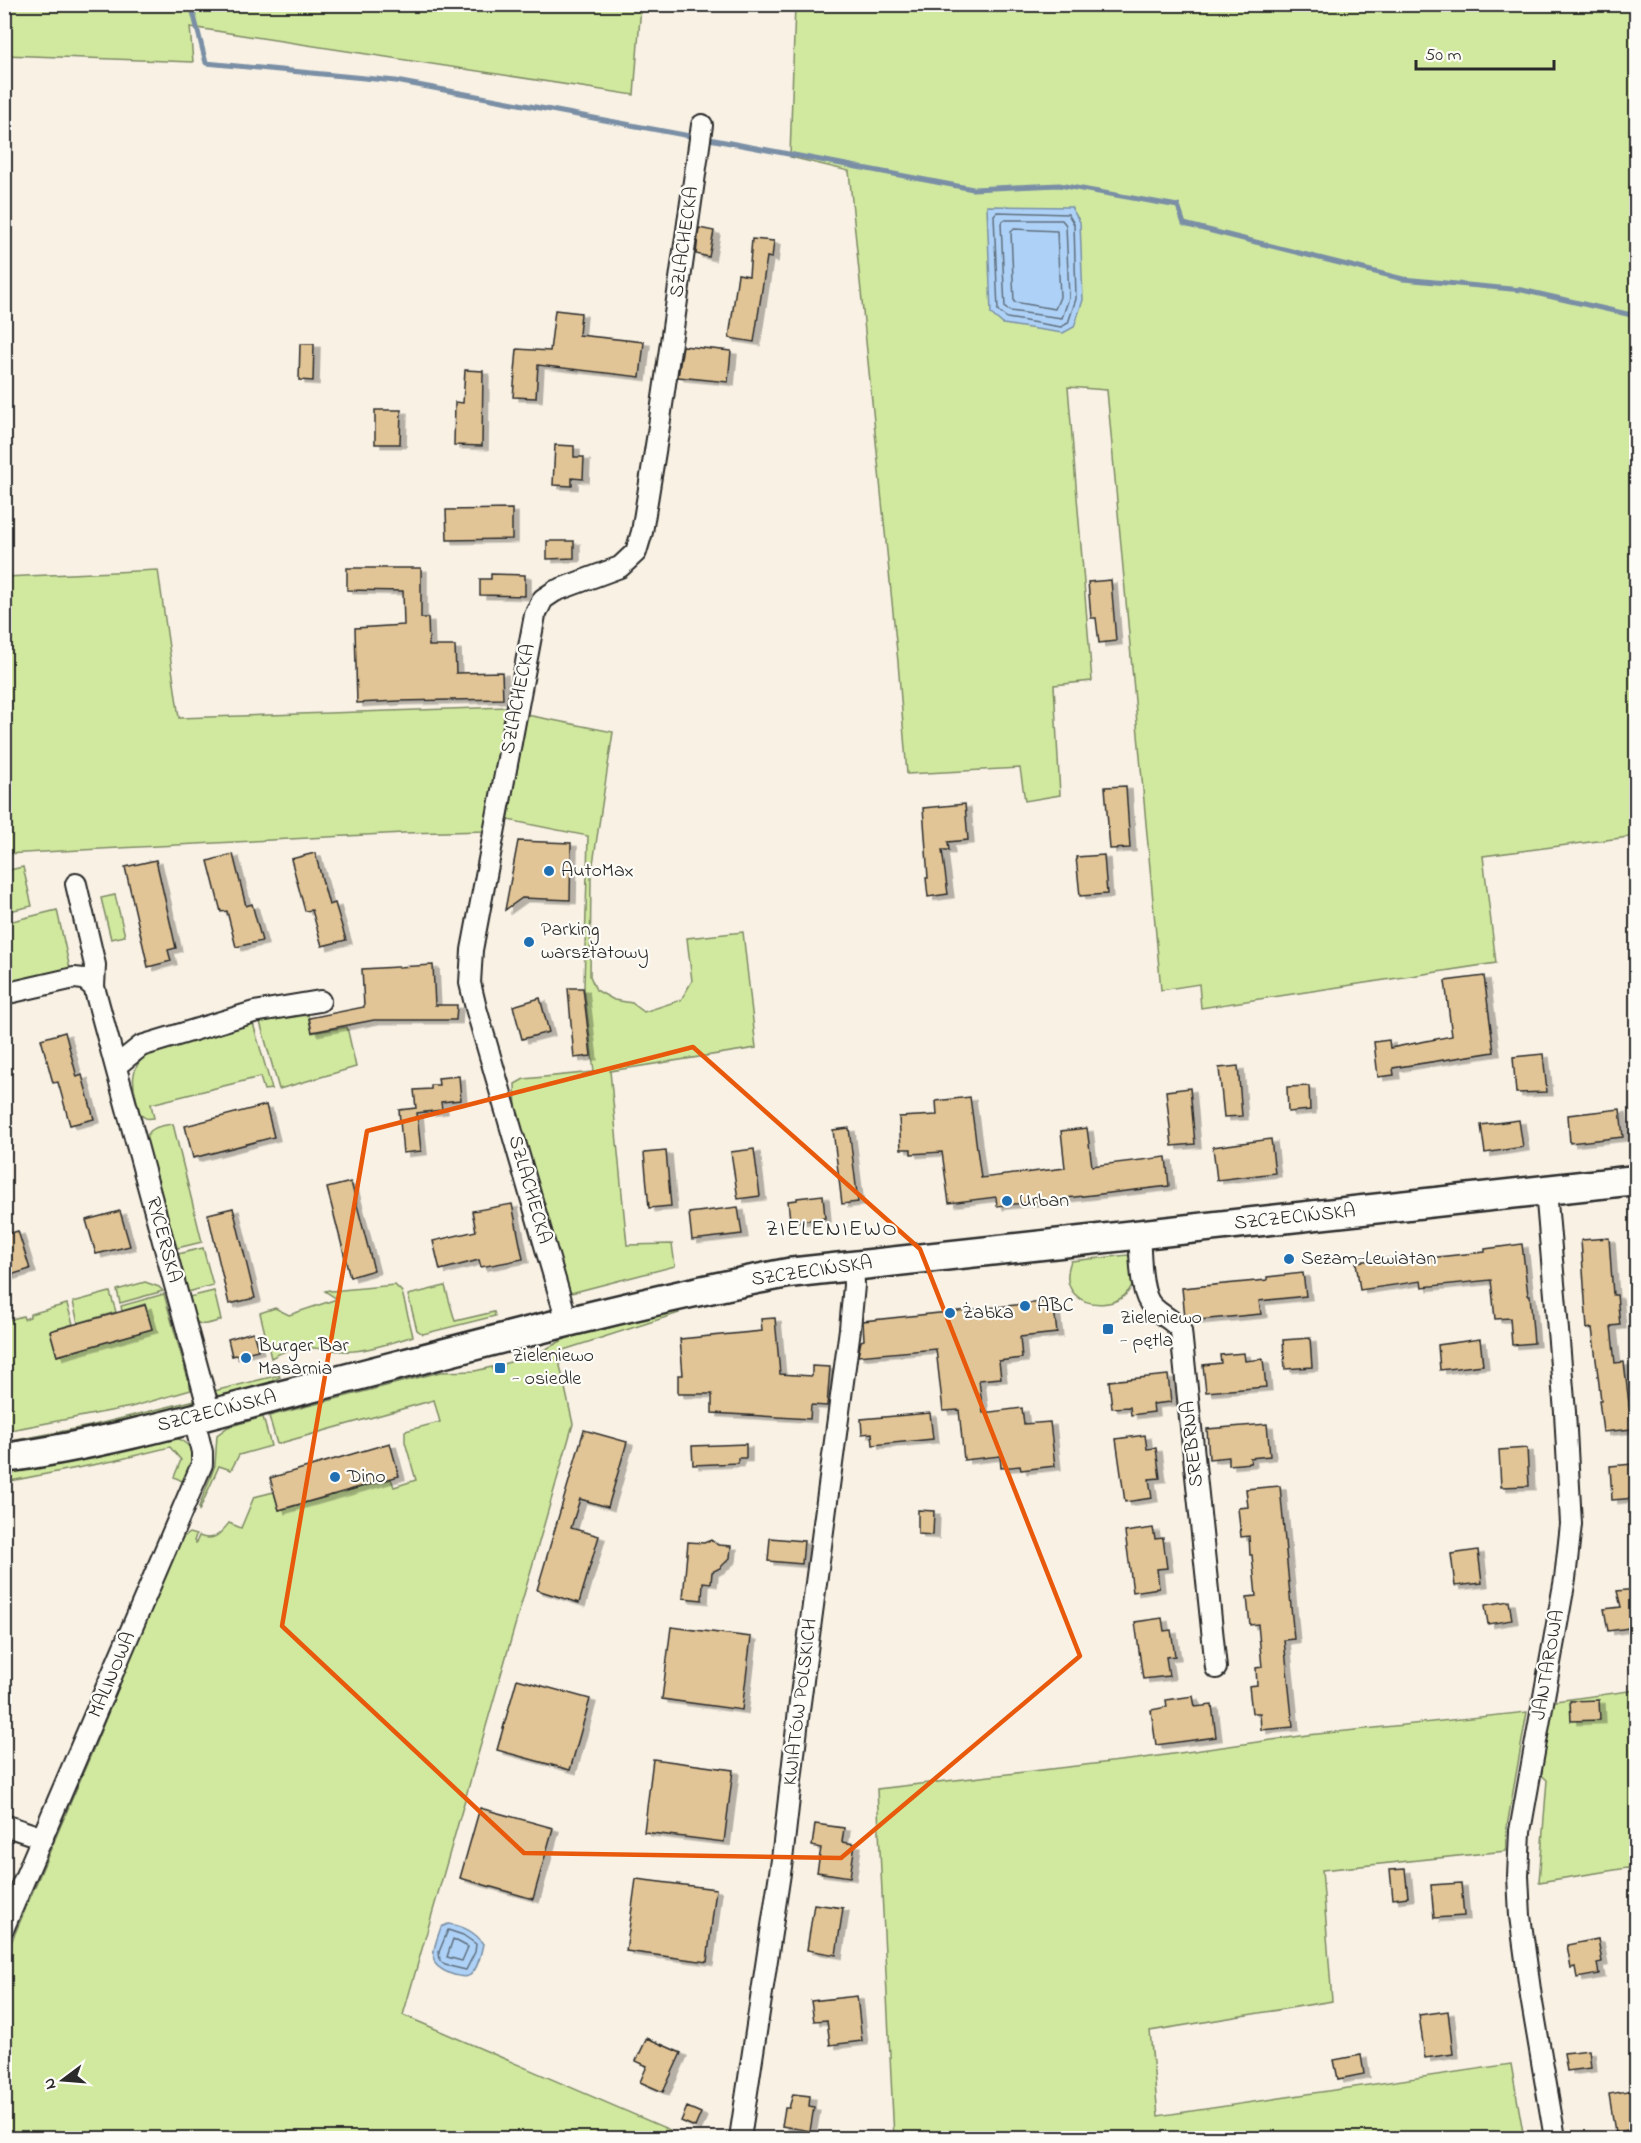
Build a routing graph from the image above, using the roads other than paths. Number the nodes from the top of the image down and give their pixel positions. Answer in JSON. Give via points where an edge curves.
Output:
{"nodes":[{"id":1,"x":702,"y":125,"type":"dead end"},
{"id":2,"x":76,"y":884,"type":"dead end"},
{"id":3,"x":94,"y":987,"type":"junction"},
{"id":4,"x":4,"y":994,"type":"edge"},
{"id":5,"x":320,"y":1000,"type":"dead end"},
{"id":6,"x":116,"y":1066,"type":"junction"},
{"id":7,"x":1636,"y":1180,"type":"edge"},
{"id":8,"x":1546,"y":1190,"type":"junction"},
{"id":9,"x":1140,"y":1235,"type":"junction"},
{"id":10,"x":853,"y":1266,"type":"junction"},
{"id":11,"x":567,"y":1322,"type":"junction"},
{"id":12,"x":202,"y":1417,"type":"junction"},
{"id":13,"x":4,"y":1458,"type":"edge"},
{"id":14,"x":1216,"y":1668,"type":"dead end"},
{"id":15,"x":4,"y":1825,"type":"edge"},
{"id":16,"x":43,"y":1838,"type":"junction"},
{"id":17,"x":4,"y":1927,"type":"edge"},
{"id":18,"x":740,"y":2139,"type":"edge"},
{"id":19,"x":1555,"y":2139,"type":"edge"}],
"edges":[{"from":1,"to":11,"type":"street","name":"SZLACHECKA","via":[[642,532],[636,552],[620,567],[555,591],[543,599],[535,615],[472,950],[470,983],[476,1008]]},
{"from":2,"to":3,"type":"street","name":"RYCERSKA","via":[[95,965]]},
{"from":3,"to":4,"type":"street","via":[[84,979],[74,978]]},
{"from":3,"to":6,"type":"street","name":"RYCERSKA"},
{"from":5,"to":6,"type":"street","via":[[254,1012],[141,1046]]},
{"from":6,"to":12,"type":"street","name":"RYCERSKA"},
{"from":7,"to":8,"type":"street","name":"SZCZECIŃSKA"},
{"from":8,"to":9,"type":"street","name":"SZCZECIŃSKA"},
{"from":8,"to":19,"type":"street","name":"JANTAROWA","via":[[1571,1524],[1520,1831],[1518,1876],[1528,1974]]},
{"from":9,"to":10,"type":"street","name":"SZCZECIŃSKA"},
{"from":9,"to":14,"type":"street","name":"SREBRNA","via":[[1145,1296],[1153,1308],[1174,1321],[1181,1331]]},
{"from":10,"to":11,"type":"street","name":"SZCZECIŃSKA","via":[[788,1273],[689,1292]]},
{"from":10,"to":18,"type":"street","name":"KWIATÓW POLSKICH","via":[[850,1329],[782,1860]]},
{"from":11,"to":12,"type":"street","name":"SZCZECIŃSKA"},
{"from":12,"to":13,"type":"street","name":"SZCZECIŃSKA"},
{"from":12,"to":16,"type":"street","name":"MALINOWA","via":[[202,1464]]},
{"from":15,"to":16,"type":"street"},
{"from":16,"to":17,"type":"street","name":"MALINOWA"}]}
